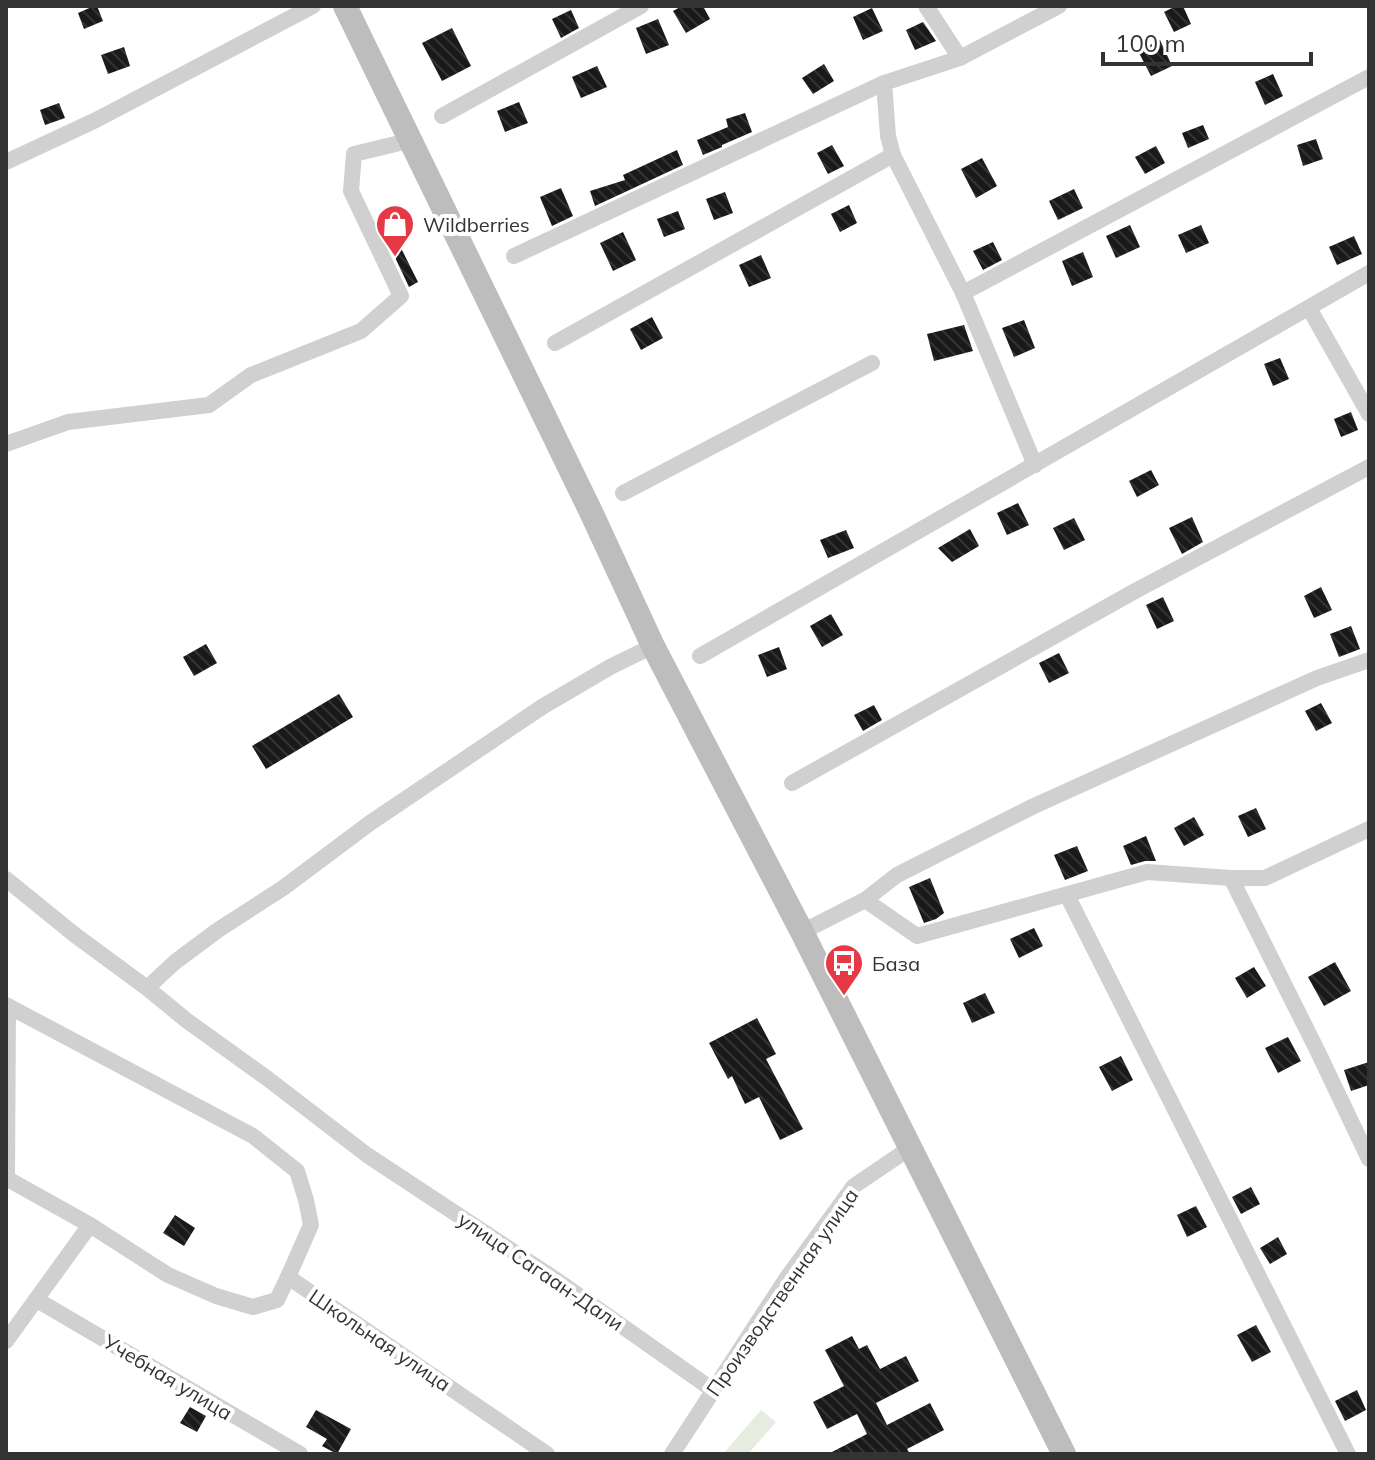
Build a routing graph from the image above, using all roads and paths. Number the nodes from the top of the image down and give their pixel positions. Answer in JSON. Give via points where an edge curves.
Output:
{"nodes":[{"id":1,"x":313,"y":6,"type":"edge"},
{"id":2,"x":345,"y":6,"type":"edge"},
{"id":3,"x":641,"y":6,"type":"edge"},
{"id":4,"x":926,"y":6,"type":"edge"},
{"id":5,"x":1059,"y":6,"type":"edge"},
{"id":6,"x":960,"y":58,"type":"junction"},
{"id":7,"x":1369,"y":77,"type":"edge"},
{"id":8,"x":884,"y":83,"type":"junction"},
{"id":9,"x":442,"y":116,"type":"dead end"},
{"id":10,"x":412,"y":140,"type":"junction"},
{"id":11,"x":893,"y":155,"type":"junction"},
{"id":12,"x":6,"y":162,"type":"edge"},
{"id":13,"x":514,"y":256,"type":"dead end"},
{"id":14,"x":1369,"y":273,"type":"edge"},
{"id":15,"x":963,"y":293,"type":"junction"},
{"id":16,"x":1309,"y":308,"type":"junction"},
{"id":17,"x":555,"y":343,"type":"dead end"},
{"id":18,"x":872,"y":363,"type":"dead end"},
{"id":19,"x":1369,"y":414,"type":"edge"},
{"id":20,"x":6,"y":444,"type":"edge"},
{"id":21,"x":1035,"y":465,"type":"junction"},
{"id":22,"x":1369,"y":467,"type":"edge"},
{"id":23,"x":623,"y":493,"type":"dead end"},
{"id":24,"x":653,"y":646,"type":"junction"},
{"id":25,"x":700,"y":656,"type":"dead end"},
{"id":26,"x":1369,"y":660,"type":"edge"},
{"id":27,"x":792,"y":783,"type":"dead end"},
{"id":28,"x":1369,"y":829,"type":"edge"},
{"id":29,"x":1231,"y":878,"type":"junction"},
{"id":30,"x":6,"y":879,"type":"edge"},
{"id":31,"x":1067,"y":895,"type":"junction"},
{"id":32,"x":865,"y":900,"type":"junction"},
{"id":33,"x":802,"y":932,"type":"junction"},
{"id":34,"x":147,"y":988,"type":"junction"},
{"id":35,"x":7,"y":1006,"type":"edge"},
{"id":36,"x":910,"y":1148,"type":"junction"},
{"id":37,"x":1369,"y":1159,"type":"edge"},
{"id":38,"x":7,"y":1178,"type":"edge"},
{"id":39,"x":90,"y":1225,"type":"junction"},
{"id":40,"x":288,"y":1277,"type":"junction"},
{"id":41,"x":37,"y":1300,"type":"junction"},
{"id":42,"x":6,"y":1341,"type":"edge"},
{"id":43,"x":713,"y":1390,"type":"junction"},
{"id":44,"x":300,"y":1454,"type":"edge"},
{"id":45,"x":547,"y":1454,"type":"edge"},
{"id":46,"x":672,"y":1454,"type":"edge"},
{"id":47,"x":1064,"y":1454,"type":"edge"},
{"id":48,"x":1348,"y":1454,"type":"edge"}],
"edges":[{"from":1,"to":12,"type":"street"},
{"from":2,"to":10,"type":"main road"},
{"from":3,"to":9,"type":"street"},
{"from":4,"to":6,"type":"street"},
{"from":5,"to":6,"type":"street"},
{"from":6,"to":8,"type":"street"},
{"from":7,"to":15,"type":"street"},
{"from":8,"to":11,"type":"street"},
{"from":8,"to":13,"type":"street"},
{"from":10,"to":20,"type":"street","via":[[354,154],[351,191],[401,296],[361,331],[251,375],[209,405],[68,422]]},
{"from":10,"to":24,"type":"main road"},
{"from":11,"to":15,"type":"street"},
{"from":11,"to":17,"type":"street"},
{"from":14,"to":16,"type":"street"},
{"from":15,"to":21,"type":"street"},
{"from":16,"to":19,"type":"street"},
{"from":16,"to":21,"type":"street"},
{"from":18,"to":23,"type":"street"},
{"from":21,"to":25,"type":"street"},
{"from":22,"to":27,"type":"street"},
{"from":24,"to":33,"type":"main road"},
{"from":24,"to":34,"type":"street","via":[[542,707],[370,823],[218,930]]},
{"from":26,"to":32,"type":"street","via":[[1317,678],[1034,806],[897,875]]},
{"from":28,"to":29,"type":"street","via":[[1265,878]]},
{"from":29,"to":31,"type":"street","via":[[1147,872]]},
{"from":29,"to":37,"type":"street"},
{"from":30,"to":34,"type":"street","name":"улица Сагаан-Дали"},
{"from":31,"to":32,"type":"street","via":[[917,936]]},
{"from":31,"to":48,"type":"street"},
{"from":32,"to":33,"type":"street"},
{"from":33,"to":36,"type":"main road"},
{"from":34,"to":43,"type":"street","name":"улица Сагаан-Дали","via":[[367,1155]]},
{"from":35,"to":38,"type":"street"},
{"from":35,"to":40,"type":"street","via":[[253,1136],[297,1171],[311,1225]]},
{"from":36,"to":43,"type":"street","name":"Производственная улица","via":[[854,1186]]},
{"from":36,"to":47,"type":"main road"},
{"from":38,"to":39,"type":"street","name":"Школьная улица"},
{"from":39,"to":40,"type":"street","name":"Школьная улица","via":[[168,1275],[253,1307],[277,1300]]},
{"from":39,"to":41,"type":"street"},
{"from":40,"to":45,"type":"street","name":"Школьная улица"},
{"from":41,"to":42,"type":"street"},
{"from":41,"to":44,"type":"street","name":"Учебная улица"},
{"from":43,"to":46,"type":"street","name":"Производственная улица"}]}
